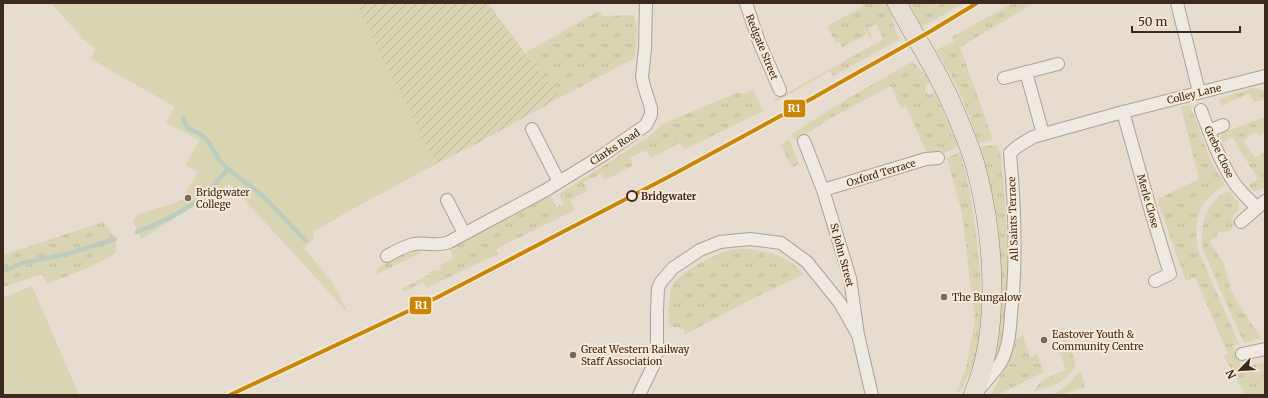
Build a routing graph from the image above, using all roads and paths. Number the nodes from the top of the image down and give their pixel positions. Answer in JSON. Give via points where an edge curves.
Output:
{"nodes":[{"id":1,"x":646,"y":3,"type":"edge"},
{"id":2,"x":746,"y":3,"type":"edge"},
{"id":3,"x":1177,"y":3,"type":"edge"},
{"id":4,"x":898,"y":4,"type":"edge"},
{"id":5,"x":1058,"y":64,"type":"dead end"},
{"id":6,"x":1026,"y":72,"type":"junction"},
{"id":7,"x":1265,"y":76,"type":"edge"},
{"id":8,"x":1004,"y":78,"type":"dead end"},
{"id":9,"x":780,"y":90,"type":"dead end"},
{"id":10,"x":1199,"y":92,"type":"junction"},
{"id":11,"x":1201,"y":110,"type":"dead end"},
{"id":12,"x":1123,"y":112,"type":"junction"},
{"id":13,"x":1223,"y":125,"type":"dead end"},
{"id":14,"x":532,"y":129,"type":"dead end"},
{"id":15,"x":1209,"y":131,"type":"junction"},
{"id":16,"x":1043,"y":134,"type":"junction"},
{"id":17,"x":804,"y":141,"type":"dead end"},
{"id":18,"x":938,"y":158,"type":"dead end"},
{"id":19,"x":559,"y":182,"type":"junction"},
{"id":20,"x":823,"y":190,"type":"junction"},
{"id":21,"x":447,"y":200,"type":"dead end"},
{"id":22,"x":1261,"y":205,"type":"edge"},
{"id":23,"x":1241,"y":222,"type":"dead end"},
{"id":24,"x":464,"y":234,"type":"junction"},
{"id":25,"x":387,"y":256,"type":"dead end"},
{"id":26,"x":1155,"y":281,"type":"dead end"},
{"id":27,"x":858,"y":335,"type":"junction"},
{"id":28,"x":1265,"y":349,"type":"edge"},
{"id":29,"x":1242,"y":354,"type":"dead end"},
{"id":30,"x":639,"y":395,"type":"edge"},
{"id":31,"x":872,"y":395,"type":"edge"},
{"id":32,"x":973,"y":395,"type":"edge"}],
"edges":[{"from":1,"to":19,"type":"street","name":"Clarks Road","via":[[642,77],[651,108],[650,119],[637,133]]},
{"from":2,"to":9,"type":"street","name":"Redgate Street","via":[[759,42]]},
{"from":3,"to":10,"type":"street"},
{"from":4,"to":32,"type":"main road","via":[[953,106],[970,147],[986,209],[992,290],[990,328],[980,380]]},
{"from":5,"to":6,"type":"street"},
{"from":6,"to":8,"type":"street"},
{"from":6,"to":16,"type":"street"},
{"from":7,"to":10,"type":"street","name":"Colley Lane"},
{"from":10,"to":12,"type":"street","name":"Colley Lane"},
{"from":11,"to":15,"type":"street","name":"Grebe Close"},
{"from":12,"to":16,"type":"street","name":"All Saints Terrace"},
{"from":12,"to":26,"type":"street","name":"Merle Close","via":[[1170,274]]},
{"from":13,"to":15,"type":"street"},
{"from":14,"to":19,"type":"street"},
{"from":15,"to":22,"type":"street","name":"Grebe Close","via":[[1215,148],[1234,182]]},
{"from":16,"to":32,"type":"street","name":"All Saints Terrace","via":[[1033,137],[1010,153],[1016,244],[1010,330],[1001,362]]},
{"from":17,"to":20,"type":"street","name":"St John Street"},
{"from":18,"to":20,"type":"street","name":"Oxford Terrace","via":[[926,159]]},
{"from":19,"to":24,"type":"street","name":"Clarks Road"},
{"from":20,"to":27,"type":"street","name":"St John Street","via":[[850,278]]},
{"from":21,"to":24,"type":"street"},
{"from":22,"to":23,"type":"street","name":"Grebe Close"},
{"from":24,"to":25,"type":"street","name":"Clarks Road","via":[[444,244],[415,244]]},
{"from":27,"to":30,"type":"street","via":[[840,303],[807,262],[781,243],[750,238],[720,242],[700,250],[673,268],[661,282],[658,288],[657,350],[653,366]]},
{"from":27,"to":31,"type":"street","name":"St John Street"},
{"from":28,"to":29,"type":"street"}]}
